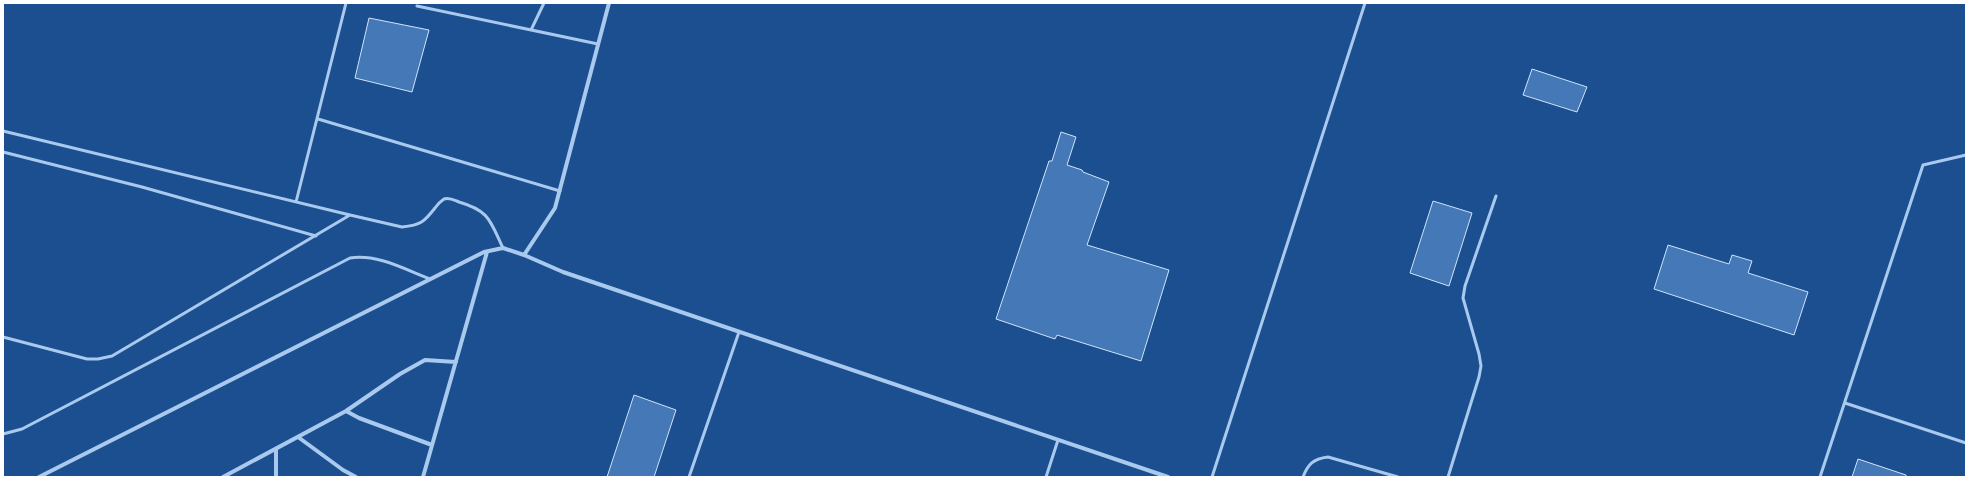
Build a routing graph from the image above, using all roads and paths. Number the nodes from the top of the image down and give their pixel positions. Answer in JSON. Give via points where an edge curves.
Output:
{"nodes":[{"id":1,"x":346,"y":3,"type":"edge"},
{"id":2,"x":544,"y":3,"type":"edge"},
{"id":3,"x":609,"y":3,"type":"edge"},
{"id":4,"x":1365,"y":3,"type":"edge"},
{"id":5,"x":417,"y":6,"type":"dead end"},
{"id":6,"x":531,"y":30,"type":"junction"},
{"id":7,"x":598,"y":44,"type":"junction"},
{"id":8,"x":318,"y":119,"type":"junction"},
{"id":9,"x":3,"y":131,"type":"edge"},
{"id":10,"x":3,"y":152,"type":"edge"},
{"id":11,"x":1966,"y":155,"type":"edge"},
{"id":12,"x":560,"y":191,"type":"junction"},
{"id":13,"x":1496,"y":196,"type":"dead end"},
{"id":14,"x":296,"y":202,"type":"junction"},
{"id":15,"x":350,"y":215,"type":"junction"},
{"id":16,"x":316,"y":236,"type":"junction"},
{"id":17,"x":503,"y":248,"type":"junction"},
{"id":18,"x":487,"y":252,"type":"junction"},
{"id":19,"x":524,"y":255,"type":"junction"},
{"id":20,"x":430,"y":279,"type":"junction"},
{"id":21,"x":739,"y":332,"type":"junction"},
{"id":22,"x":3,"y":337,"type":"edge"},
{"id":23,"x":456,"y":362,"type":"junction"},
{"id":24,"x":1845,"y":403,"type":"junction"},
{"id":25,"x":346,"y":411,"type":"junction"},
{"id":26,"x":3,"y":434,"type":"edge"},
{"id":27,"x":298,"y":437,"type":"junction"},
{"id":28,"x":1058,"y":440,"type":"junction"},
{"id":29,"x":1966,"y":443,"type":"edge"},
{"id":30,"x":432,"y":444,"type":"junction"},
{"id":31,"x":276,"y":449,"type":"junction"},
{"id":32,"x":39,"y":477,"type":"edge"},
{"id":33,"x":223,"y":477,"type":"edge"},
{"id":34,"x":276,"y":477,"type":"edge"},
{"id":35,"x":356,"y":477,"type":"edge"},
{"id":36,"x":423,"y":477,"type":"edge"},
{"id":37,"x":689,"y":477,"type":"edge"},
{"id":38,"x":1046,"y":477,"type":"edge"},
{"id":39,"x":1168,"y":477,"type":"edge"},
{"id":40,"x":1212,"y":477,"type":"edge"},
{"id":41,"x":1303,"y":477,"type":"edge"},
{"id":42,"x":1398,"y":477,"type":"edge"},
{"id":43,"x":1448,"y":477,"type":"edge"},
{"id":44,"x":1820,"y":477,"type":"edge"}],
"edges":[{"from":1,"to":8,"type":"lane"},
{"from":2,"to":6,"type":"lane"},
{"from":3,"to":7,"type":"street"},
{"from":4,"to":40,"type":"lane"},
{"from":5,"to":6,"type":"lane"},
{"from":6,"to":7,"type":"lane"},
{"from":7,"to":12,"type":"street"},
{"from":8,"to":12,"type":"lane"},
{"from":8,"to":14,"type":"lane"},
{"from":9,"to":14,"type":"lane"},
{"from":10,"to":16,"type":"lane","via":[[142,187]]},
{"from":11,"to":24,"type":"lane","via":[[1923,165]]},
{"from":12,"to":19,"type":"street","via":[[556,208]]},
{"from":13,"to":43,"type":"lane","via":[[1465,286],[1464,305],[1481,366]]},
{"from":14,"to":15,"type":"lane"},
{"from":15,"to":16,"type":"lane"},
{"from":15,"to":17,"type":"lane","via":[[402,227],[410,226],[424,221],[443,200],[448,199],[474,206],[482,211],[489,219]]},
{"from":16,"to":22,"type":"lane","via":[[112,356],[87,359]]},
{"from":17,"to":18,"type":"street"},
{"from":17,"to":19,"type":"street"},
{"from":18,"to":20,"type":"street"},
{"from":18,"to":23,"type":"street"},
{"from":19,"to":21,"type":"street","via":[[563,272]]},
{"from":20,"to":26,"type":"lane","via":[[375,258],[350,258],[22,429]]},
{"from":20,"to":32,"type":"street"},
{"from":21,"to":28,"type":"street"},
{"from":21,"to":37,"type":"lane"},
{"from":23,"to":25,"type":"street","via":[[425,360]]},
{"from":23,"to":30,"type":"street"},
{"from":24,"to":29,"type":"lane"},
{"from":24,"to":44,"type":"lane"},
{"from":25,"to":27,"type":"street"},
{"from":25,"to":30,"type":"street"},
{"from":27,"to":31,"type":"street"},
{"from":27,"to":35,"type":"street","via":[[342,470]]},
{"from":28,"to":38,"type":"lane"},
{"from":28,"to":39,"type":"street"},
{"from":30,"to":36,"type":"street"},
{"from":31,"to":33,"type":"street"},
{"from":31,"to":34,"type":"street"},
{"from":41,"to":42,"type":"lane","via":[[1308,465],[1320,458],[1328,457]]}]}
